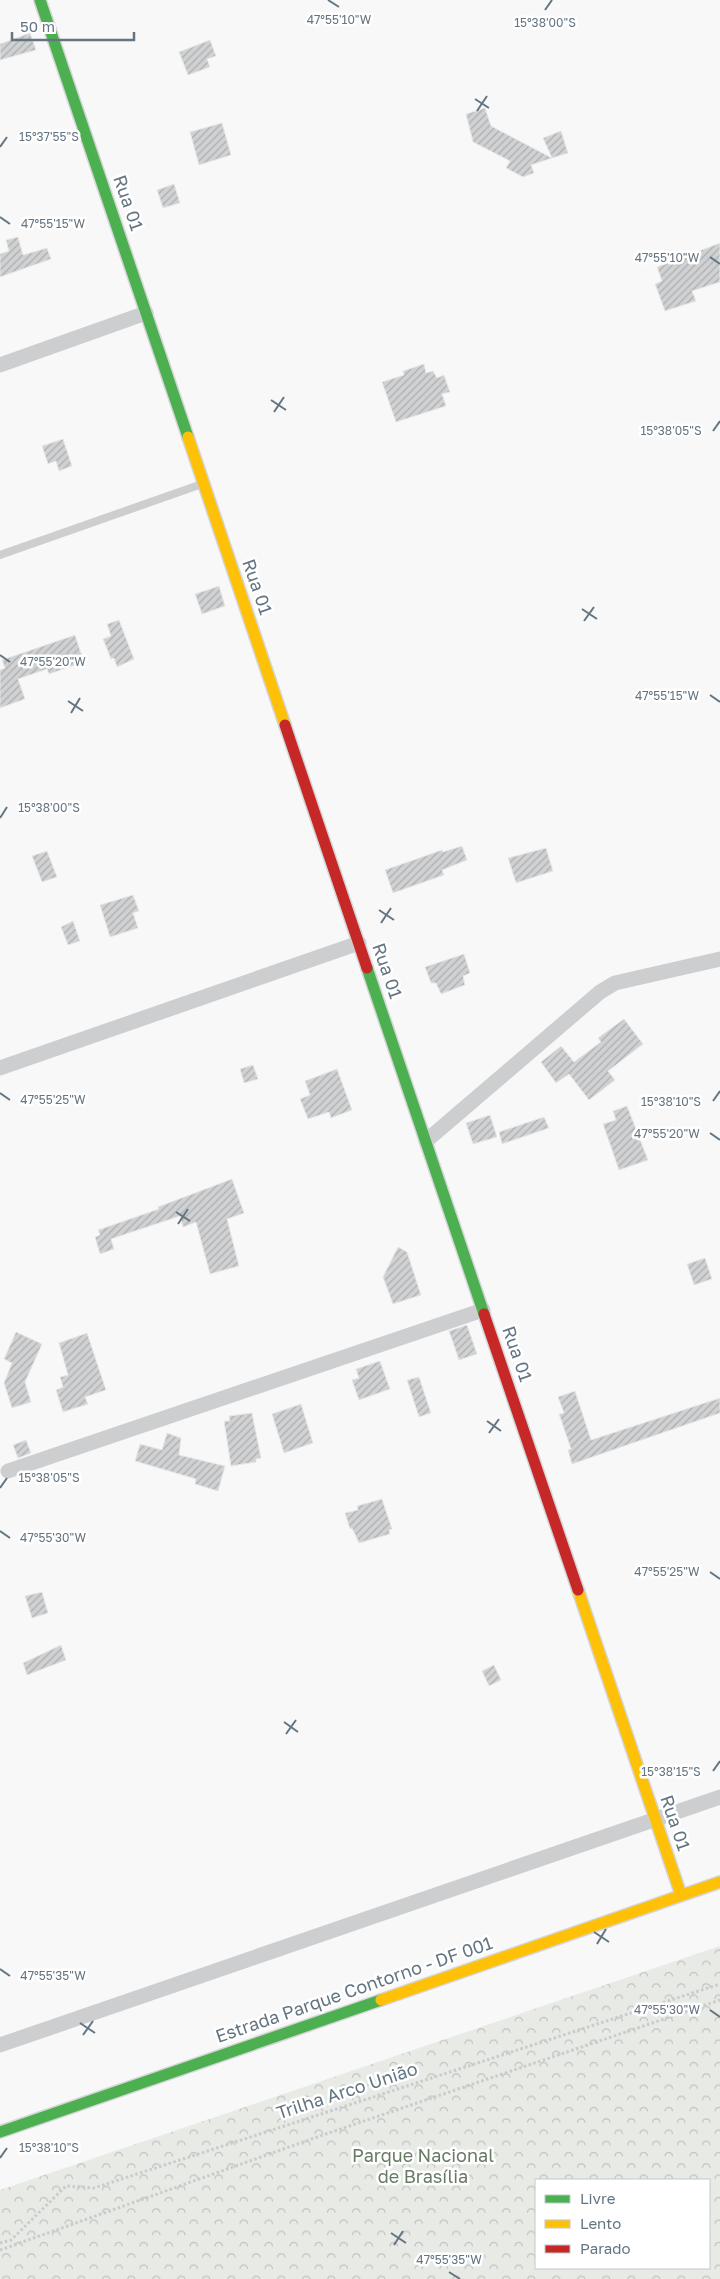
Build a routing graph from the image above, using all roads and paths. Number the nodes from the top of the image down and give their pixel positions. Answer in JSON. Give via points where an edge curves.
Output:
{"nodes":[{"id":1,"x":40,"y":0,"type":"edge"},
{"id":2,"x":146,"y":313,"type":"junction"},
{"id":3,"x":0,"y":365,"type":"edge"},
{"id":4,"x":204,"y":483,"type":"junction"},
{"id":5,"x":0,"y":555,"type":"edge"},
{"id":6,"x":359,"y":943,"type":"junction"},
{"id":7,"x":720,"y":959,"type":"edge"},
{"id":8,"x":0,"y":1068,"type":"edge"},
{"id":9,"x":426,"y":1141,"type":"junction"},
{"id":10,"x":483,"y":1310,"type":"junction"},
{"id":11,"x":8,"y":1471,"type":"dead end"},
{"id":12,"x":720,"y":1797,"type":"edge"},
{"id":13,"x":655,"y":1818,"type":"junction"},
{"id":14,"x":720,"y":1882,"type":"edge"},
{"id":15,"x":681,"y":1896,"type":"junction"},
{"id":16,"x":720,"y":1984,"type":"edge"},
{"id":17,"x":720,"y":2000,"type":"edge"},
{"id":18,"x":0,"y":2045,"type":"edge"},
{"id":19,"x":0,"y":2132,"type":"edge"},
{"id":20,"x":0,"y":2243,"type":"edge"},
{"id":21,"x":0,"y":2250,"type":"edge"}],
"edges":[{"from":1,"to":2,"type":"street","name":"Rua 01"},
{"from":2,"to":3,"type":"street"},
{"from":2,"to":4,"type":"street","name":"Rua 01"},
{"from":4,"to":5,"type":"lane"},
{"from":4,"to":6,"type":"street","name":"Rua 01"},
{"from":6,"to":8,"type":"street"},
{"from":6,"to":9,"type":"street","name":"Rua 01"},
{"from":7,"to":9,"type":"street","via":[[615,983],[600,992]]},
{"from":9,"to":10,"type":"street","name":"Rua 01"},
{"from":10,"to":11,"type":"street"},
{"from":10,"to":13,"type":"street","name":"Rua 01"},
{"from":12,"to":13,"type":"street"},
{"from":13,"to":15,"type":"street","name":"Rua 01"},
{"from":13,"to":18,"type":"street"},
{"from":14,"to":15,"type":"street","name":"Estrada Parque Contorno - DF 001"},
{"from":15,"to":19,"type":"street","name":"Estrada Parque Contorno - DF 001"},
{"from":16,"to":20,"type":"path","name":"Trilha Arco União","via":[[94,2188],[66,2186],[11,2240]]},
{"from":17,"to":21,"type":"path","via":[[320,2136]]}]}
